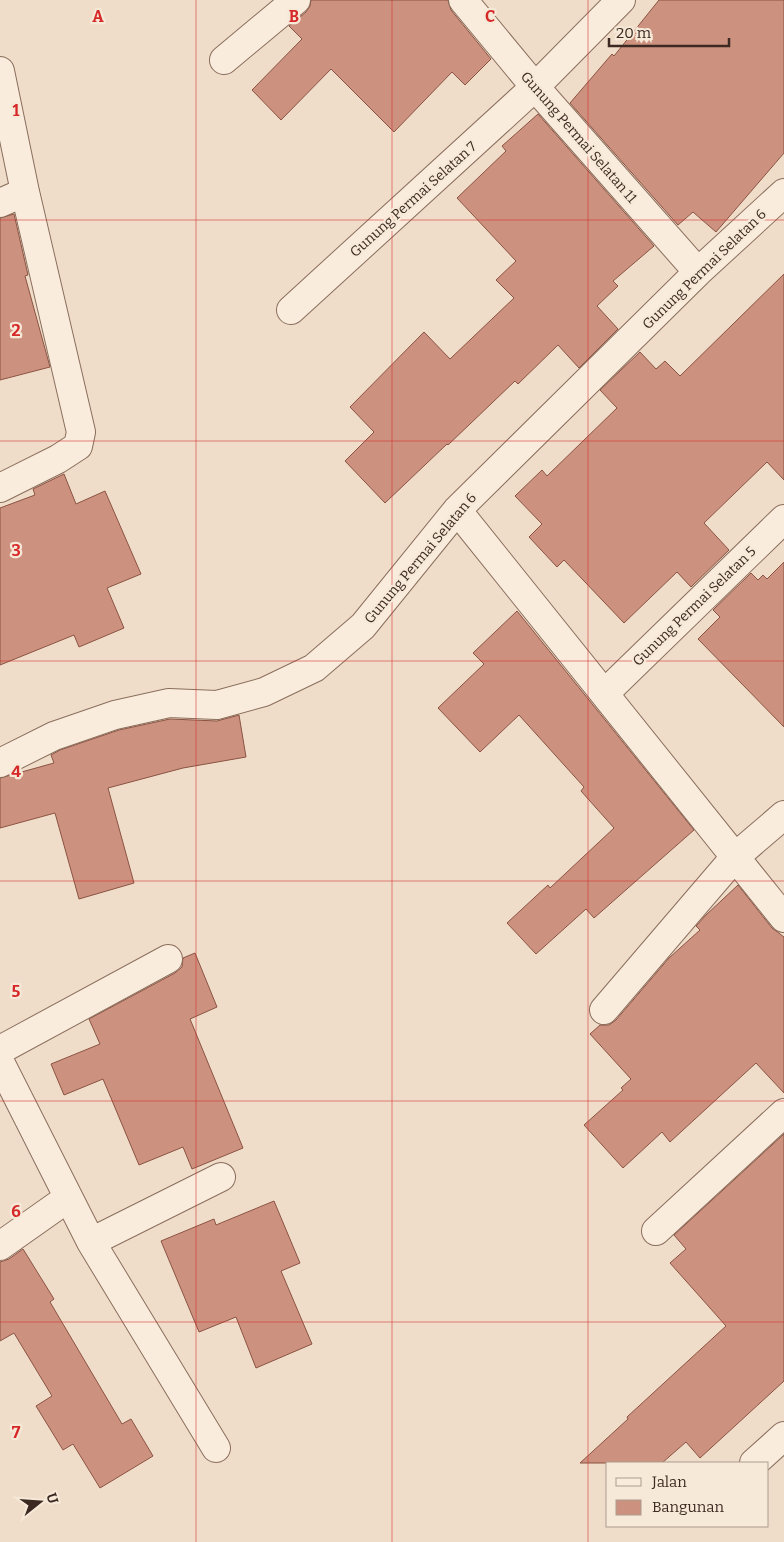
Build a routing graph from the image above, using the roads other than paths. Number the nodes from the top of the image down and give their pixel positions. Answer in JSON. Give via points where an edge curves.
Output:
{"nodes":[{"id":1,"x":296,"y":0,"type":"edge"},
{"id":2,"x":463,"y":0,"type":"edge"},
{"id":3,"x":621,"y":0,"type":"edge"},
{"id":4,"x":224,"y":60,"type":"dead end"},
{"id":5,"x":0,"y":71,"type":"edge"},
{"id":6,"x":534,"y":87,"type":"junction"},
{"id":7,"x":25,"y":192,"type":"junction"},
{"id":8,"x":784,"y":193,"type":"edge"},
{"id":9,"x":0,"y":203,"type":"edge"},
{"id":10,"x":698,"y":272,"type":"junction"},
{"id":11,"x":291,"y":310,"type":"dead end"},
{"id":12,"x":0,"y":488,"type":"edge"},
{"id":13,"x":457,"y":510,"type":"junction"},
{"id":14,"x":784,"y":519,"type":"edge"},
{"id":15,"x":605,"y":693,"type":"junction"},
{"id":16,"x":0,"y":763,"type":"edge"},
{"id":17,"x":784,"y":815,"type":"edge"},
{"id":18,"x":735,"y":857,"type":"junction"},
{"id":19,"x":784,"y":918,"type":"edge"},
{"id":20,"x":168,"y":959,"type":"dead end"},
{"id":21,"x":604,"y":1010,"type":"dead end"},
{"id":22,"x":0,"y":1050,"type":"edge"},
{"id":23,"x":0,"y":1062,"type":"edge"},
{"id":24,"x":784,"y":1113,"type":"edge"},
{"id":25,"x":221,"y":1177,"type":"dead end"},
{"id":26,"x":68,"y":1198,"type":"junction"},
{"id":27,"x":656,"y":1231,"type":"dead end"},
{"id":28,"x":91,"y":1242,"type":"junction"},
{"id":29,"x":0,"y":1246,"type":"edge"},
{"id":30,"x":784,"y":1436,"type":"edge"},
{"id":31,"x":216,"y":1448,"type":"dead end"},
{"id":32,"x":755,"y":1462,"type":"edge"}],
"edges":[{"from":1,"to":4,"type":"street"},
{"from":2,"to":6,"type":"street","name":"Gunung Permai Selatan 11"},
{"from":3,"to":6,"type":"street","name":"Gunung Permai Selatan 7"},
{"from":5,"to":7,"type":"street"},
{"from":6,"to":10,"type":"street","name":"Gunung Permai Selatan 11"},
{"from":6,"to":11,"type":"street","name":"Gunung Permai Selatan 7"},
{"from":7,"to":9,"type":"street"},
{"from":7,"to":12,"type":"street","via":[[81,432],[78,446],[58,460]]},
{"from":8,"to":10,"type":"street","name":"Gunung Permai Selatan 6"},
{"from":10,"to":13,"type":"street","name":"Gunung Permai Selatan 6"},
{"from":13,"to":15,"type":"street"},
{"from":13,"to":16,"type":"street","name":"Gunung Permai Selatan 6","via":[[363,626],[314,668],[264,692],[217,705],[169,703],[115,715],[54,736]]},
{"from":14,"to":15,"type":"street","name":"Gunung Permai Selatan 5"},
{"from":15,"to":18,"type":"street"},
{"from":17,"to":18,"type":"street"},
{"from":18,"to":19,"type":"street"},
{"from":18,"to":21,"type":"street"},
{"from":20,"to":22,"type":"street"},
{"from":23,"to":26,"type":"street"},
{"from":24,"to":27,"type":"street"},
{"from":25,"to":28,"type":"street"},
{"from":26,"to":28,"type":"street"},
{"from":26,"to":29,"type":"street"},
{"from":28,"to":31,"type":"street"},
{"from":30,"to":32,"type":"street"}]}
